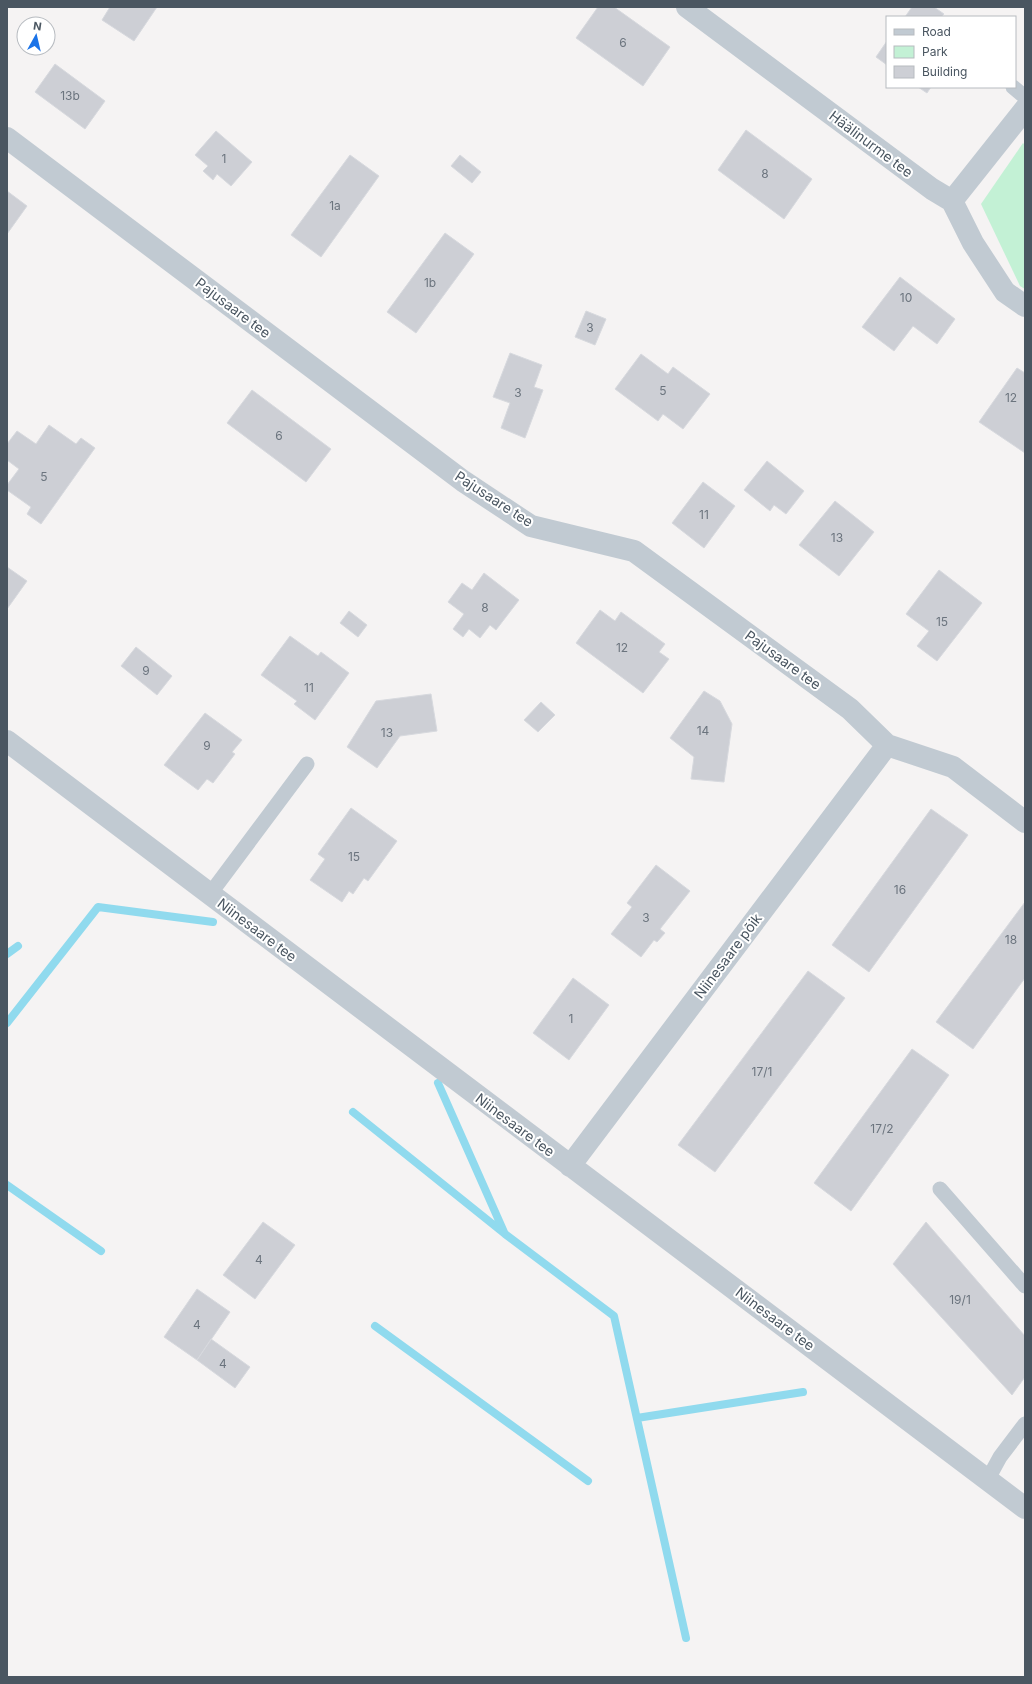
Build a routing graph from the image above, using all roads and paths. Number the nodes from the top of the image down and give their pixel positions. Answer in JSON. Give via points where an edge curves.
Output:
{"nodes":[{"id":1,"x":687,"y":7,"type":"edge"},
{"id":2,"x":1014,"y":88,"type":"edge"},
{"id":3,"x":1025,"y":97,"type":"edge"},
{"id":4,"x":1025,"y":109,"type":"edge"},
{"id":5,"x":7,"y":138,"type":"edge"},
{"id":6,"x":952,"y":201,"type":"junction"},
{"id":7,"x":1025,"y":306,"type":"edge"},
{"id":8,"x":7,"y":741,"type":"edge"},
{"id":9,"x":887,"y":745,"type":"junction"},
{"id":10,"x":307,"y":764,"type":"dead end"},
{"id":11,"x":1025,"y":822,"type":"edge"},
{"id":12,"x":210,"y":894,"type":"junction"},
{"id":13,"x":570,"y":1166,"type":"junction"},
{"id":14,"x":940,"y":1189,"type":"dead end"},
{"id":15,"x":1025,"y":1286,"type":"edge"},
{"id":16,"x":1025,"y":1424,"type":"edge"},
{"id":17,"x":988,"y":1478,"type":"junction"},
{"id":18,"x":1025,"y":1508,"type":"edge"}],
"edges":[{"from":1,"to":6,"type":"street","name":"Häälinurme tee","via":[[932,189]]},
{"from":2,"to":3,"type":"lane"},
{"from":4,"to":6,"type":"street"},
{"from":5,"to":9,"type":"street","name":"Pajusaare tee","via":[[463,481],[531,526],[634,552],[850,709]]},
{"from":6,"to":7,"type":"street","via":[[973,243],[1005,292]]},
{"from":8,"to":12,"type":"street","name":"Niinesaare tee"},
{"from":9,"to":11,"type":"street","name":"Pajusaare tee","via":[[953,767]]},
{"from":9,"to":13,"type":"street","name":"Niinesaare põik"},
{"from":10,"to":12,"type":"lane"},
{"from":12,"to":13,"type":"street","name":"Niinesaare tee"},
{"from":13,"to":17,"type":"street","name":"Niinesaare tee"},
{"from":14,"to":15,"type":"lane"},
{"from":16,"to":17,"type":"lane"},
{"from":17,"to":18,"type":"street","name":"Niinesaare tee"}]}
